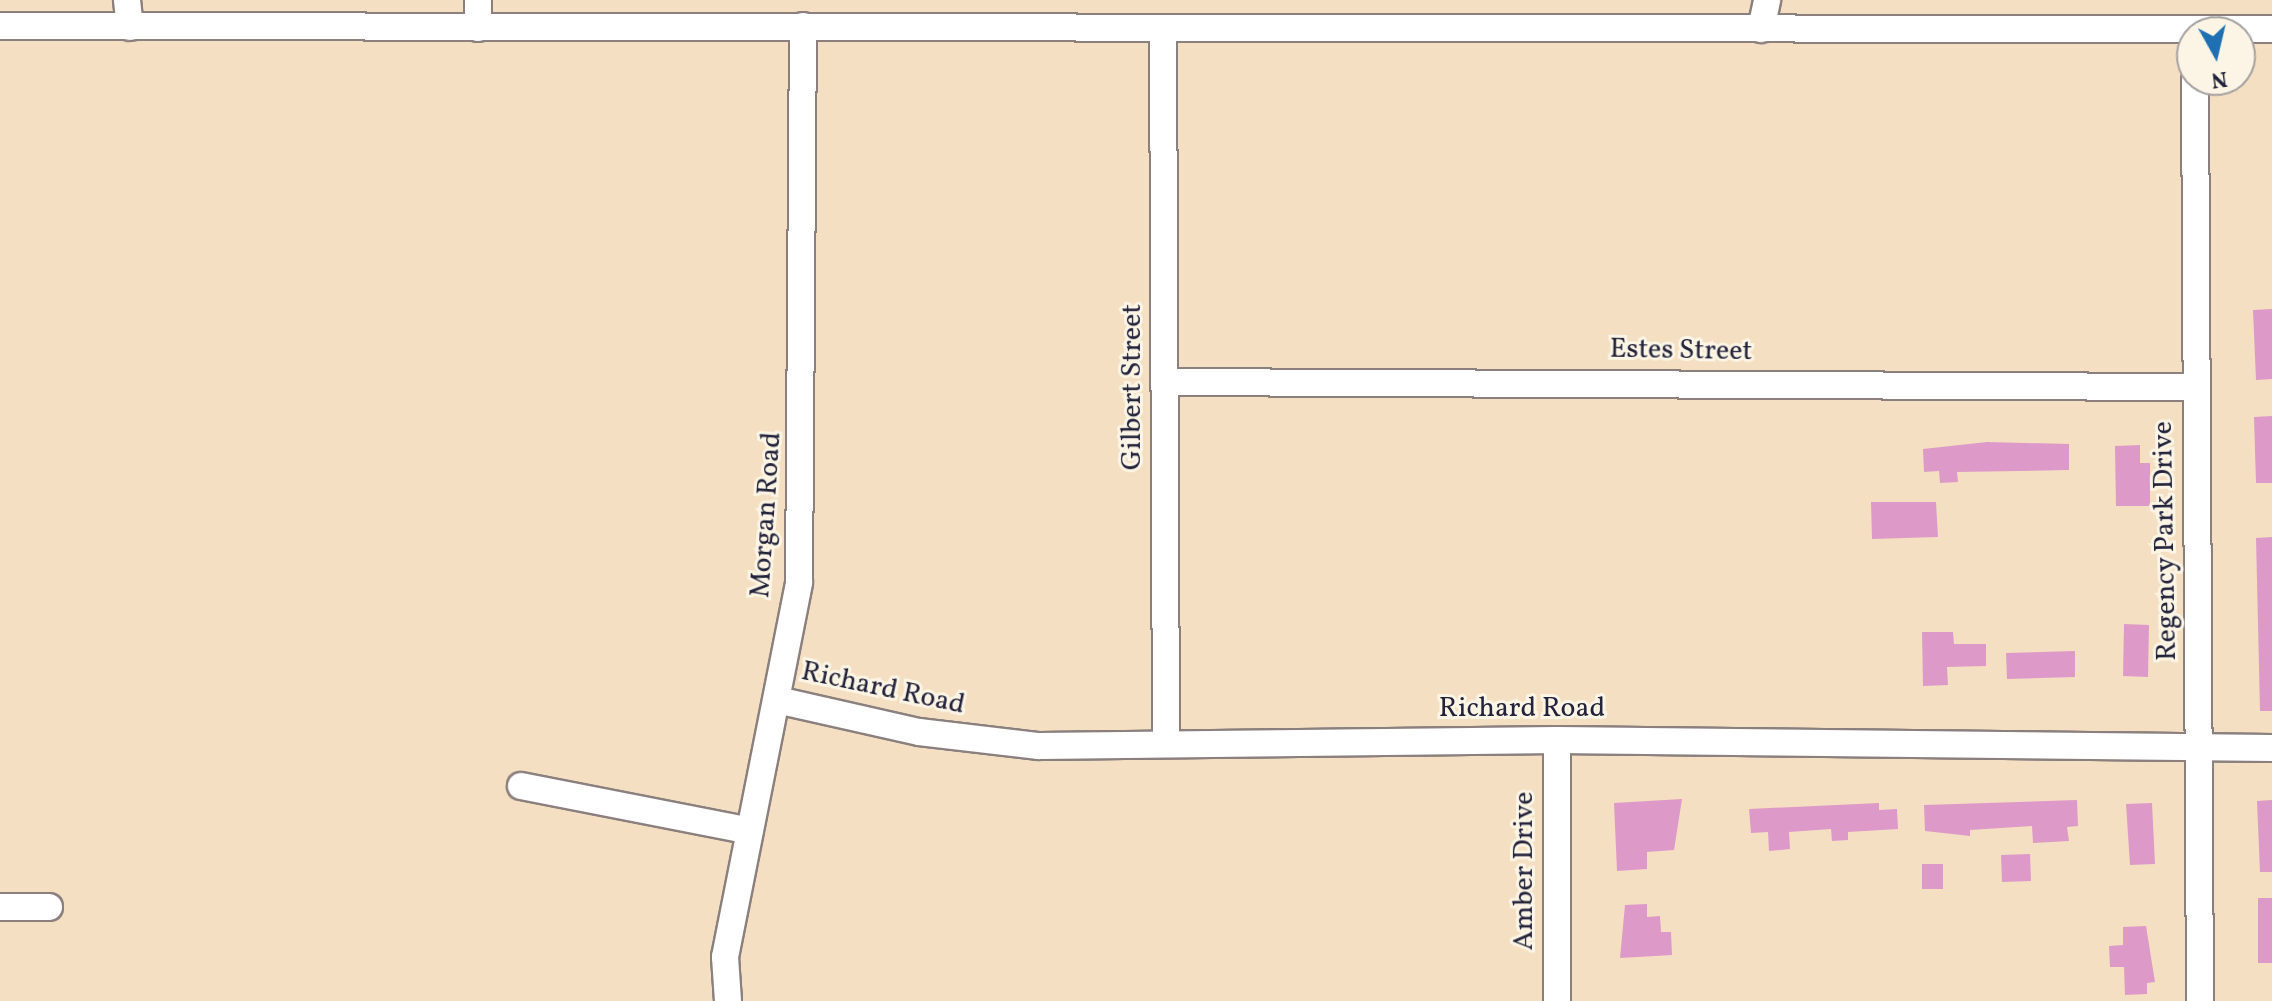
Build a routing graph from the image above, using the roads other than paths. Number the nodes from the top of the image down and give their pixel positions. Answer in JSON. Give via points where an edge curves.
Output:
{"nodes":[{"id":1,"x":127,"y":0,"type":"edge"},
{"id":2,"x":478,"y":0,"type":"edge"},
{"id":3,"x":1767,"y":0,"type":"edge"},
{"id":4,"x":0,"y":26,"type":"edge"},
{"id":5,"x":803,"y":26,"type":"junction"},
{"id":6,"x":130,"y":27,"type":"junction"},
{"id":7,"x":478,"y":28,"type":"junction"},
{"id":8,"x":1163,"y":29,"type":"junction"},
{"id":9,"x":1761,"y":29,"type":"junction"},
{"id":10,"x":2176,"y":30,"type":"edge"},
{"id":11,"x":2195,"y":96,"type":"edge"},
{"id":12,"x":1165,"y":382,"type":"junction"},
{"id":13,"x":2196,"y":387,"type":"junction"},
{"id":14,"x":777,"y":700,"type":"junction"},
{"id":15,"x":1557,"y":740,"type":"junction"},
{"id":16,"x":1166,"y":744,"type":"junction"},
{"id":17,"x":2272,"y":748,"type":"edge"},
{"id":18,"x":2200,"y":749,"type":"junction"},
{"id":19,"x":521,"y":786,"type":"dead end"},
{"id":20,"x":750,"y":831,"type":"junction"},
{"id":21,"x":0,"y":907,"type":"edge"},
{"id":22,"x":49,"y":907,"type":"dead end"},
{"id":23,"x":728,"y":1001,"type":"edge"},
{"id":24,"x":1557,"y":1001,"type":"edge"},
{"id":25,"x":2200,"y":1001,"type":"edge"}],
"edges":[{"from":1,"to":6,"type":"street"},
{"from":2,"to":7,"type":"street"},
{"from":3,"to":9,"type":"street"},
{"from":4,"to":6,"type":"street"},
{"from":5,"to":7,"type":"street"},
{"from":5,"to":8,"type":"street"},
{"from":5,"to":14,"type":"street","name":"Morgan Road","via":[[799,568]]},
{"from":6,"to":7,"type":"street"},
{"from":8,"to":9,"type":"street"},
{"from":8,"to":12,"type":"street","name":"Gilbert Street"},
{"from":9,"to":10,"type":"street"},
{"from":11,"to":13,"type":"street","name":"Regency Park Drive"},
{"from":12,"to":13,"type":"street","name":"Estes Street"},
{"from":12,"to":16,"type":"street","name":"Gilbert Street"},
{"from":13,"to":18,"type":"street","name":"Regency Park Drive"},
{"from":14,"to":16,"type":"street","name":"Richard Road","via":[[981,741]]},
{"from":14,"to":20,"type":"street","name":"Morgan Road"},
{"from":15,"to":16,"type":"street","name":"Richard Road"},
{"from":15,"to":18,"type":"street","name":"Richard Road"},
{"from":15,"to":24,"type":"street","name":"Amber Drive"},
{"from":17,"to":18,"type":"street","name":"Richard Road"},
{"from":18,"to":25,"type":"street","name":"Regency Park Drive"},
{"from":19,"to":20,"type":"street"},
{"from":20,"to":23,"type":"street","name":"Morgan Road","via":[[725,957]]},
{"from":21,"to":22,"type":"street"}]}
